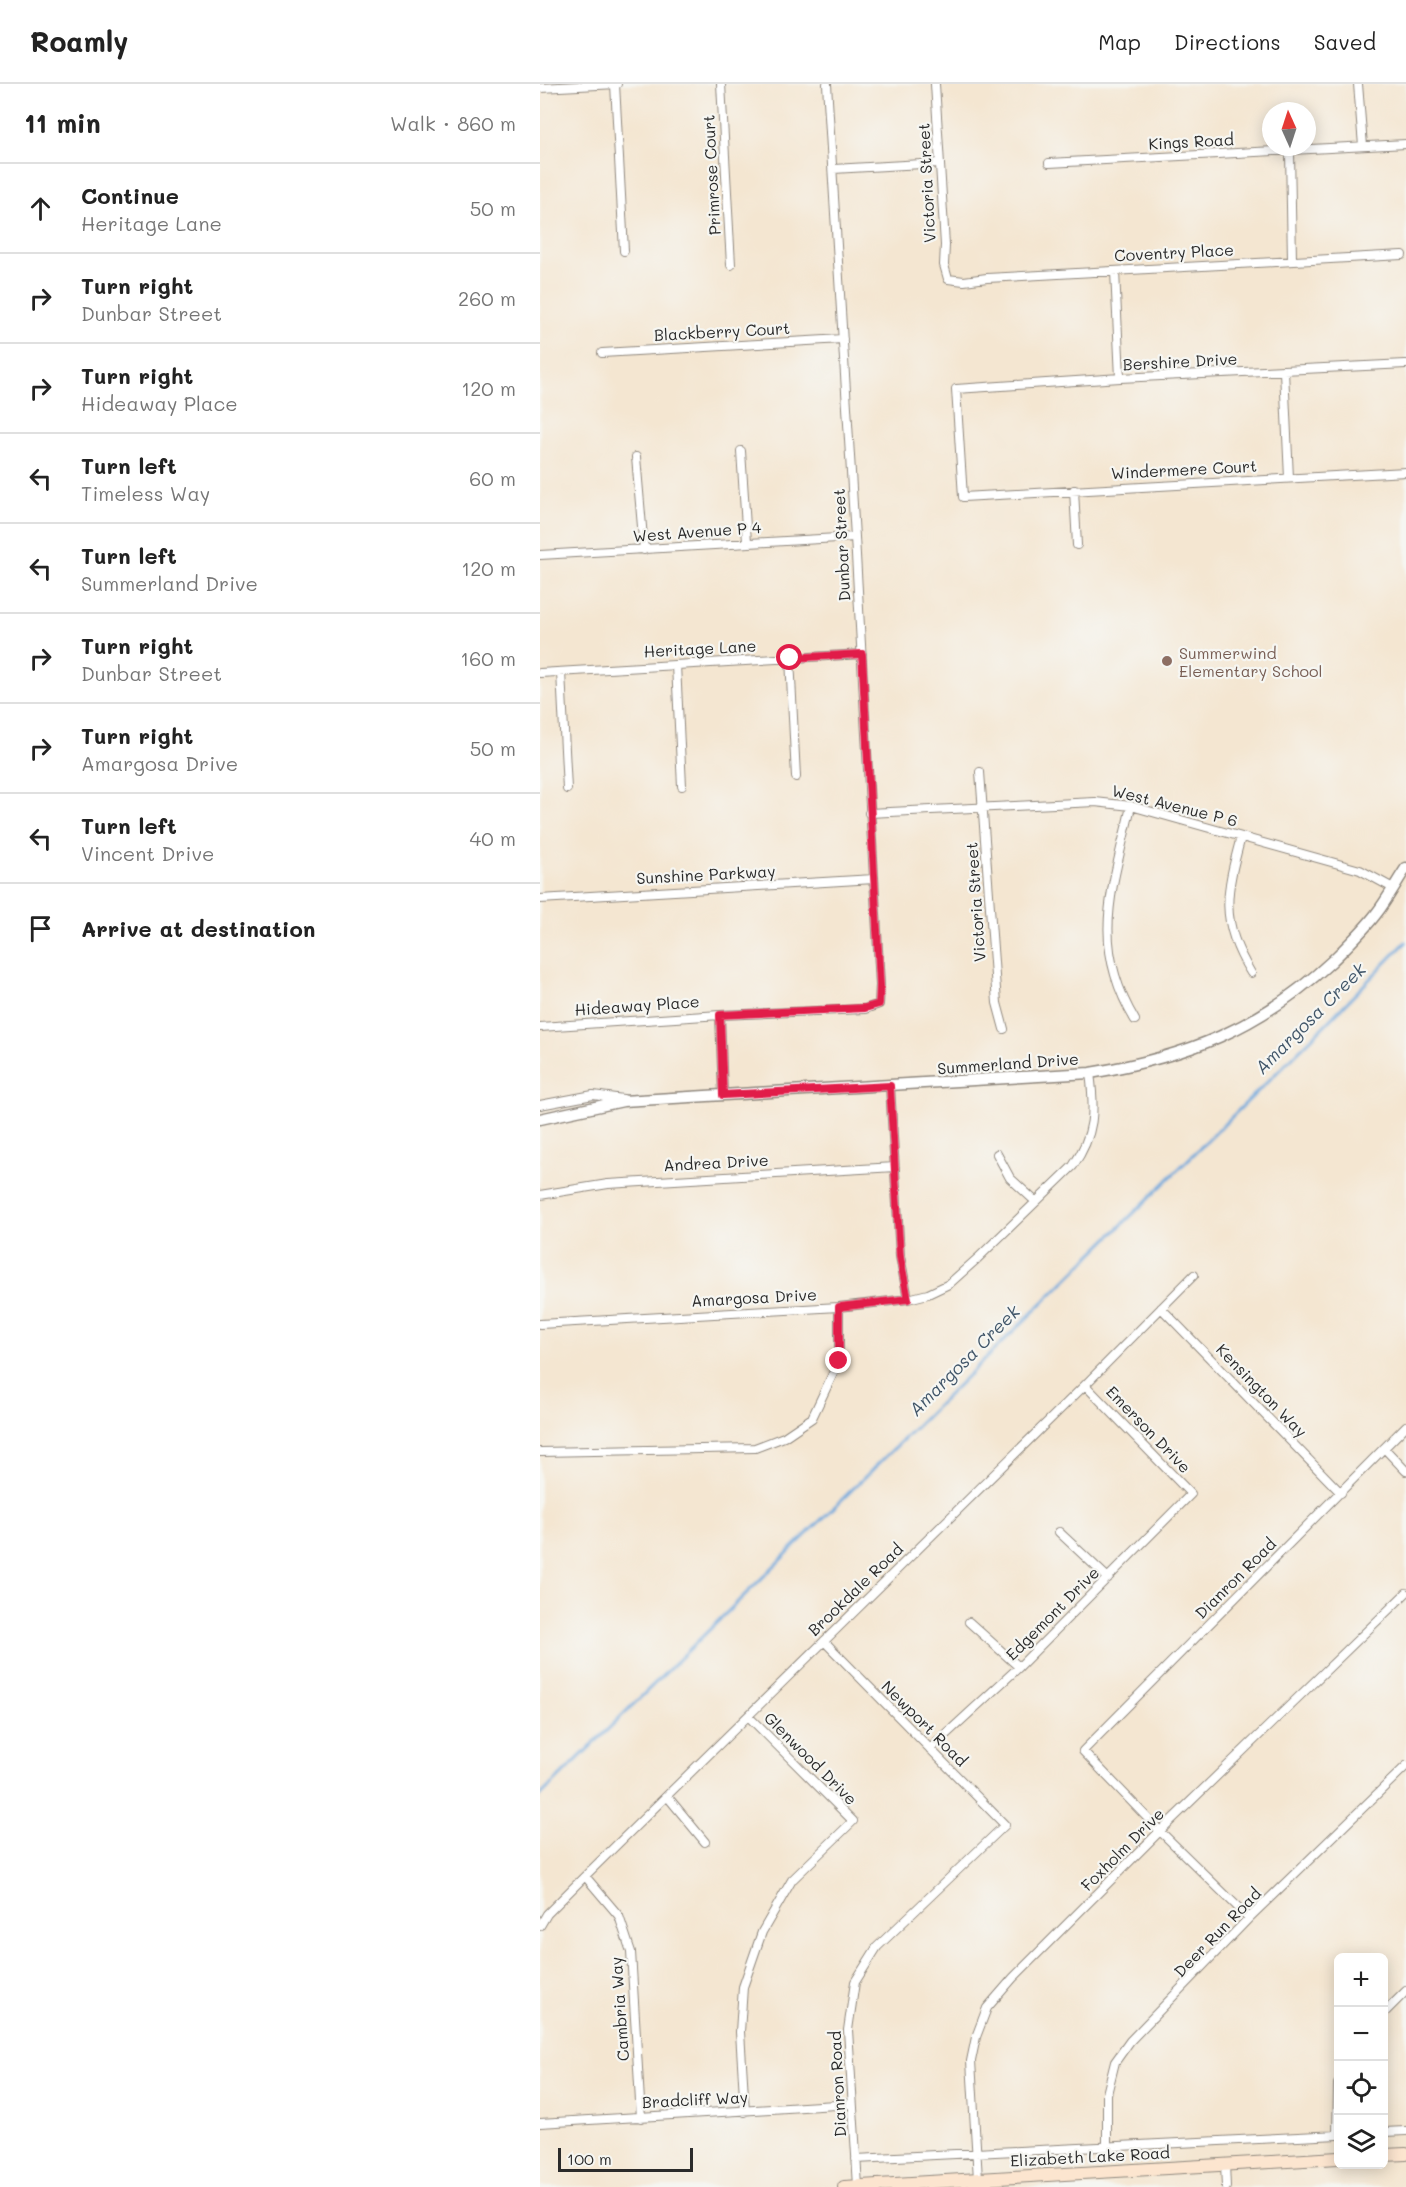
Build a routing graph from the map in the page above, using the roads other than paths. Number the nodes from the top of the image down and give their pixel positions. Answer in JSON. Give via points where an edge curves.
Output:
{"nodes":[{"id":1,"x":616,"y":84,"type":"edge"},
{"id":2,"x":721,"y":84,"type":"edge"},
{"id":3,"x":827,"y":84,"type":"edge"},
{"id":4,"x":935,"y":84,"type":"edge"},
{"id":5,"x":1358,"y":84,"type":"edge"},
{"id":6,"x":540,"y":88,"type":"edge"},
{"id":7,"x":1406,"y":144,"type":"edge"},
{"id":8,"x":1363,"y":146,"type":"junction"},
{"id":9,"x":1316,"y":150,"type":"edge"},
{"id":10,"x":1262,"y":153,"type":"edge"},
{"id":11,"x":1290,"y":156,"type":"edge"},
{"id":12,"x":940,"y":163,"type":"junction"},
{"id":13,"x":1050,"y":164,"type":"dead end"},
{"id":14,"x":833,"y":169,"type":"junction"},
{"id":15,"x":624,"y":250,"type":"dead end"},
{"id":16,"x":1402,"y":255,"type":"dead end"},
{"id":17,"x":1292,"y":260,"type":"junction"},
{"id":18,"x":731,"y":265,"type":"dead end"},
{"id":19,"x":1115,"y":271,"type":"junction"},
{"id":20,"x":948,"y":279,"type":"joint"},
{"id":21,"x":843,"y":339,"type":"junction"},
{"id":22,"x":602,"y":353,"type":"dead end"},
{"id":23,"x":1406,"y":364,"type":"edge"},
{"id":24,"x":1284,"y":371,"type":"junction"},
{"id":25,"x":1120,"y":378,"type":"junction"},
{"id":26,"x":741,"y":451,"type":"dead end"},
{"id":27,"x":636,"y":458,"type":"dead end"},
{"id":28,"x":1406,"y":472,"type":"edge"},
{"id":29,"x":1289,"y":478,"type":"junction"},
{"id":30,"x":1074,"y":490,"type":"junction"},
{"id":31,"x":963,"y":497,"type":"joint"},
{"id":32,"x":855,"y":537,"type":"junction"},
{"id":33,"x":747,"y":542,"type":"junction"},
{"id":34,"x":1077,"y":545,"type":"dead end"},
{"id":35,"x":644,"y":550,"type":"junction"},
{"id":36,"x":540,"y":555,"type":"edge"},
{"id":37,"x":862,"y":654,"type":"junction"},
{"id":38,"x":790,"y":658,"type":"junction"},
{"id":39,"x":675,"y":665,"type":"junction"},
{"id":40,"x":561,"y":672,"type":"junction"},
{"id":41,"x":540,"y":673,"type":"edge"},
{"id":42,"x":980,"y":772,"type":"dead end"},
{"id":43,"x":796,"y":777,"type":"dead end"},
{"id":44,"x":682,"y":786,"type":"dead end"},
{"id":45,"x":567,"y":789,"type":"dead end"},
{"id":46,"x":983,"y":807,"type":"junction"},
{"id":47,"x":1131,"y":807,"type":"junction"},
{"id":48,"x":869,"y":813,"type":"junction"},
{"id":49,"x":1241,"y":837,"type":"junction"},
{"id":50,"x":1406,"y":868,"type":"edge"},
{"id":51,"x":874,"y":879,"type":"junction"},
{"id":52,"x":1393,"y":888,"type":"junction"},
{"id":53,"x":540,"y":899,"type":"edge"},
{"id":54,"x":1251,"y":973,"type":"dead end"},
{"id":55,"x":879,"y":1004,"type":"joint"},
{"id":56,"x":720,"y":1015,"type":"junction"},
{"id":57,"x":1135,"y":1020,"type":"dead end"},
{"id":58,"x":540,"y":1027,"type":"edge"},
{"id":59,"x":1004,"y":1029,"type":"dead end"},
{"id":60,"x":1090,"y":1073,"type":"junction"},
{"id":61,"x":890,"y":1086,"type":"junction"},
{"id":62,"x":723,"y":1095,"type":"junction"},
{"id":63,"x":635,"y":1100,"type":"junction"},
{"id":64,"x":540,"y":1105,"type":"edge"},
{"id":65,"x":540,"y":1119,"type":"edge"},
{"id":66,"x":998,"y":1154,"type":"dead end"},
{"id":67,"x":895,"y":1167,"type":"junction"},
{"id":68,"x":540,"y":1195,"type":"edge"},
{"id":69,"x":1035,"y":1201,"type":"junction"},
{"id":70,"x":1194,"y":1275,"type":"dead end"},
{"id":71,"x":908,"y":1299,"type":"junction"},
{"id":72,"x":839,"y":1307,"type":"junction"},
{"id":73,"x":1161,"y":1308,"type":"junction"},
{"id":74,"x":540,"y":1324,"type":"edge"},
{"id":75,"x":1085,"y":1385,"type":"junction"},
{"id":76,"x":1406,"y":1426,"type":"edge"},
{"id":77,"x":1384,"y":1448,"type":"junction"},
{"id":78,"x":540,"y":1452,"type":"edge"},
{"id":79,"x":1406,"y":1471,"type":"edge"},
{"id":80,"x":1341,"y":1493,"type":"junction"},
{"id":81,"x":1191,"y":1494,"type":"joint"},
{"id":82,"x":1059,"y":1532,"type":"dead end"},
{"id":83,"x":1108,"y":1578,"type":"junction"},
{"id":84,"x":1406,"y":1593,"type":"edge"},
{"id":85,"x":969,"y":1622,"type":"dead end"},
{"id":86,"x":824,"y":1641,"type":"junction"},
{"id":87,"x":1019,"y":1667,"type":"junction"},
{"id":88,"x":748,"y":1716,"type":"junction"},
{"id":89,"x":930,"y":1749,"type":"junction"},
{"id":90,"x":1406,"y":1766,"type":"edge"},
{"id":91,"x":667,"y":1796,"type":"junction"},
{"id":92,"x":1005,"y":1825,"type":"joint"},
{"id":93,"x":1160,"y":1831,"type":"junction"},
{"id":94,"x":705,"y":1842,"type":"dead end"},
{"id":95,"x":585,"y":1875,"type":"junction"},
{"id":96,"x":1249,"y":1918,"type":"junction"},
{"id":97,"x":540,"y":1926,"type":"edge"},
{"id":98,"x":1406,"y":1991,"type":"edge"},
{"id":99,"x":1388,"y":2008,"type":"edge"},
{"id":100,"x":852,"y":2104,"type":"junction"},
{"id":101,"x":745,"y":2112,"type":"junction"},
{"id":102,"x":641,"y":2118,"type":"junction"},
{"id":103,"x":540,"y":2123,"type":"edge"},
{"id":104,"x":1406,"y":2131,"type":"edge"},
{"id":105,"x":1388,"y":2132,"type":"edge"},
{"id":106,"x":1334,"y":2135,"type":"edge"},
{"id":107,"x":1107,"y":2147,"type":"junction"},
{"id":108,"x":977,"y":2153,"type":"junction"},
{"id":109,"x":1406,"y":2154,"type":"edge"},
{"id":110,"x":1388,"y":2155,"type":"edge"},
{"id":111,"x":1334,"y":2158,"type":"edge"},
{"id":112,"x":856,"y":2159,"type":"junction"},
{"id":113,"x":1225,"y":2164,"type":"junction"},
{"id":114,"x":978,"y":2179,"type":"junction"},
{"id":115,"x":858,"y":2186,"type":"edge"},
{"id":116,"x":844,"y":2187,"type":"edge"},
{"id":117,"x":1226,"y":2187,"type":"edge"}],
"edges":[{"from":1,"to":6,"type":"street"},
{"from":1,"to":15,"type":"street"},
{"from":2,"to":18,"type":"street","name":"Primrose Court"},
{"from":3,"to":14,"type":"street","name":"Dunbar Street"},
{"from":4,"to":12,"type":"street","name":"Victoria Street"},
{"from":5,"to":8,"type":"street"},
{"from":7,"to":8,"type":"street","name":"Kings Road"},
{"from":8,"to":9,"type":"street","name":"Kings Road"},
{"from":10,"to":13,"type":"street","name":"Kings Road"},
{"from":11,"to":17,"type":"street"},
{"from":12,"to":14,"type":"street"},
{"from":12,"to":20,"type":"street","name":"Victoria Street","via":[[944,266]]},
{"from":14,"to":21,"type":"street","name":"Dunbar Street"},
{"from":16,"to":17,"type":"street","name":"Coventry Place"},
{"from":17,"to":19,"type":"street","name":"Coventry Place"},
{"from":19,"to":20,"type":"street","name":"Coventry Place"},
{"from":19,"to":25,"type":"street"},
{"from":21,"to":22,"type":"street","name":"Blackberry Court"},
{"from":21,"to":32,"type":"street","name":"Dunbar Street"},
{"from":23,"to":24,"type":"street","name":"Bershire Drive"},
{"from":24,"to":25,"type":"street","name":"Bershire Drive"},
{"from":24,"to":29,"type":"street"},
{"from":25,"to":31,"type":"street","name":"Bershire Drive","via":[[956,389]]},
{"from":26,"to":33,"type":"street"},
{"from":27,"to":35,"type":"street"},
{"from":28,"to":29,"type":"street","name":"Windermere Court"},
{"from":29,"to":30,"type":"street","name":"Windermere Court"},
{"from":30,"to":31,"type":"street","name":"Windermere Court"},
{"from":30,"to":34,"type":"street"},
{"from":32,"to":33,"type":"street","name":"West Avenue P 4"},
{"from":32,"to":37,"type":"street","name":"Dunbar Street"},
{"from":33,"to":35,"type":"street","name":"West Avenue P 4"},
{"from":35,"to":36,"type":"street","name":"West Avenue P 4"},
{"from":37,"to":38,"type":"street","name":"Heritage Lane"},
{"from":37,"to":48,"type":"street","name":"Dunbar Street"},
{"from":38,"to":39,"type":"street","name":"Heritage Lane"},
{"from":38,"to":43,"type":"street"},
{"from":39,"to":40,"type":"street","name":"Heritage Lane"},
{"from":39,"to":44,"type":"street"},
{"from":40,"to":41,"type":"street","name":"Heritage Lane"},
{"from":40,"to":45,"type":"street"},
{"from":42,"to":46,"type":"street","name":"Victoria Street"},
{"from":46,"to":47,"type":"street","name":"West Avenue P 6","via":[[1095,802]]},
{"from":46,"to":48,"type":"street","name":"West Avenue P 6"},
{"from":46,"to":59,"type":"street","name":"Victoria Street","via":[[998,1003]]},
{"from":47,"to":49,"type":"street","name":"West Avenue P 6"},
{"from":47,"to":57,"type":"street","via":[[1109,904],[1107,930],[1122,999]]},
{"from":48,"to":51,"type":"street","name":"Dunbar Street"},
{"from":49,"to":52,"type":"street","name":"West Avenue P 6","via":[[1360,870]]},
{"from":49,"to":54,"type":"street","via":[[1228,905],[1234,940]]},
{"from":50,"to":52,"type":"street","name":"Summerland Drive"},
{"from":51,"to":53,"type":"street","name":"Sunshine Parkway"},
{"from":51,"to":55,"type":"street","name":"Dunbar Street"},
{"from":52,"to":60,"type":"street","name":"Summerland Drive","via":[[1356,938],[1295,993],[1264,1013],[1216,1039],[1177,1054]]},
{"from":55,"to":56,"type":"street","name":"Hideaway Place","via":[[865,1008]]},
{"from":56,"to":58,"type":"street","name":"Hideaway Place"},
{"from":56,"to":62,"type":"street"},
{"from":60,"to":61,"type":"street","name":"Summerland Drive"},
{"from":60,"to":69,"type":"street","name":"Amargosa Drive","via":[[1094,1102],[1085,1148]]},
{"from":61,"to":62,"type":"street","name":"Summerland Drive"},
{"from":61,"to":67,"type":"street"},
{"from":62,"to":63,"type":"street","name":"Summerland Drive"},
{"from":63,"to":64,"type":"street","via":[[593,1095]]},
{"from":63,"to":65,"type":"street","name":"Summerland Drive"},
{"from":66,"to":69,"type":"street","via":[[1010,1178]]},
{"from":67,"to":68,"type":"street","name":"Andrea Drive","via":[[608,1184]]},
{"from":67,"to":71,"type":"street","via":[[900,1257]]},
{"from":69,"to":71,"type":"street","name":"Amargosa Drive","via":[[950,1284]]},
{"from":70,"to":73,"type":"street","name":"Brookdale Road"},
{"from":71,"to":72,"type":"street","name":"Amargosa Drive"},
{"from":72,"to":74,"type":"street","name":"Amargosa Drive"},
{"from":72,"to":78,"type":"street","via":[[839,1361],[812,1418],[784,1437],[755,1448]]},
{"from":73,"to":75,"type":"street","name":"Brookdale Road"},
{"from":73,"to":80,"type":"street","name":"Kensington Way"},
{"from":75,"to":81,"type":"street","name":"Emerson Drive"},
{"from":75,"to":86,"type":"street","name":"Brookdale Road"},
{"from":76,"to":77,"type":"street","name":"Dianron Road"},
{"from":77,"to":79,"type":"street"},
{"from":77,"to":80,"type":"street","name":"Dianron Road"},
{"from":80,"to":93,"type":"street","name":"Dianron Road","via":[[1083,1751]]},
{"from":81,"to":83,"type":"street","name":"Edgemont Drive"},
{"from":82,"to":83,"type":"street"},
{"from":83,"to":87,"type":"street","name":"Edgemont Drive"},
{"from":84,"to":93,"type":"street","name":"Foxholm Drive"},
{"from":85,"to":87,"type":"street"},
{"from":86,"to":88,"type":"street","name":"Brookdale Road"},
{"from":86,"to":89,"type":"street","name":"Newport Road"},
{"from":87,"to":89,"type":"street","name":"Edgemont Drive"},
{"from":88,"to":91,"type":"street","name":"Brookdale Road"},
{"from":88,"to":101,"type":"street","name":"Glenwood Drive","via":[[854,1821],[792,1880],[762,1932],[742,1986],[740,2032]]},
{"from":89,"to":92,"type":"street","name":"Newport Road"},
{"from":90,"to":96,"type":"street","name":"Deer Run Road"},
{"from":91,"to":94,"type":"street"},
{"from":91,"to":95,"type":"street","name":"Brookdale Road"},
{"from":92,"to":100,"type":"street","name":"Dianron Road","via":[[877,1947],[855,1982],[848,2030]]},
{"from":93,"to":96,"type":"street"},
{"from":93,"to":108,"type":"street","name":"Foxholm Drive","via":[[987,2008],[971,2061]]},
{"from":95,"to":97,"type":"street","name":"Brookdale Road"},
{"from":95,"to":102,"type":"street","name":"Cambria Way","via":[[619,1916],[631,1952]]},
{"from":96,"to":107,"type":"street","name":"Deer Run Road","via":[[1130,2041],[1115,2062],[1107,2094]]},
{"from":98,"to":99,"type":"street"},
{"from":100,"to":101,"type":"street","name":"Bradcliff Way"},
{"from":100,"to":112,"type":"street","name":"Dianron Road"},
{"from":101,"to":102,"type":"street","name":"Bradcliff Way"},
{"from":102,"to":103,"type":"street","name":"Bradcliff Way"},
{"from":104,"to":105,"type":"street"},
{"from":106,"to":107,"type":"street"},
{"from":107,"to":108,"type":"street"},
{"from":108,"to":112,"type":"street"},
{"from":108,"to":114,"type":"street","name":"Foxholm Drive"},
{"from":109,"to":110,"type":"main road"},
{"from":111,"to":113,"type":"main road","name":"Elizabeth Lake Road"},
{"from":112,"to":115,"type":"street","name":"Dianron Road"},
{"from":113,"to":114,"type":"main road","name":"Elizabeth Lake Road"},
{"from":113,"to":117,"type":"street"},
{"from":114,"to":115,"type":"main road","name":"Elizabeth Lake Road"},
{"from":115,"to":116,"type":"main road","name":"Elizabeth Lake Road"}]}
